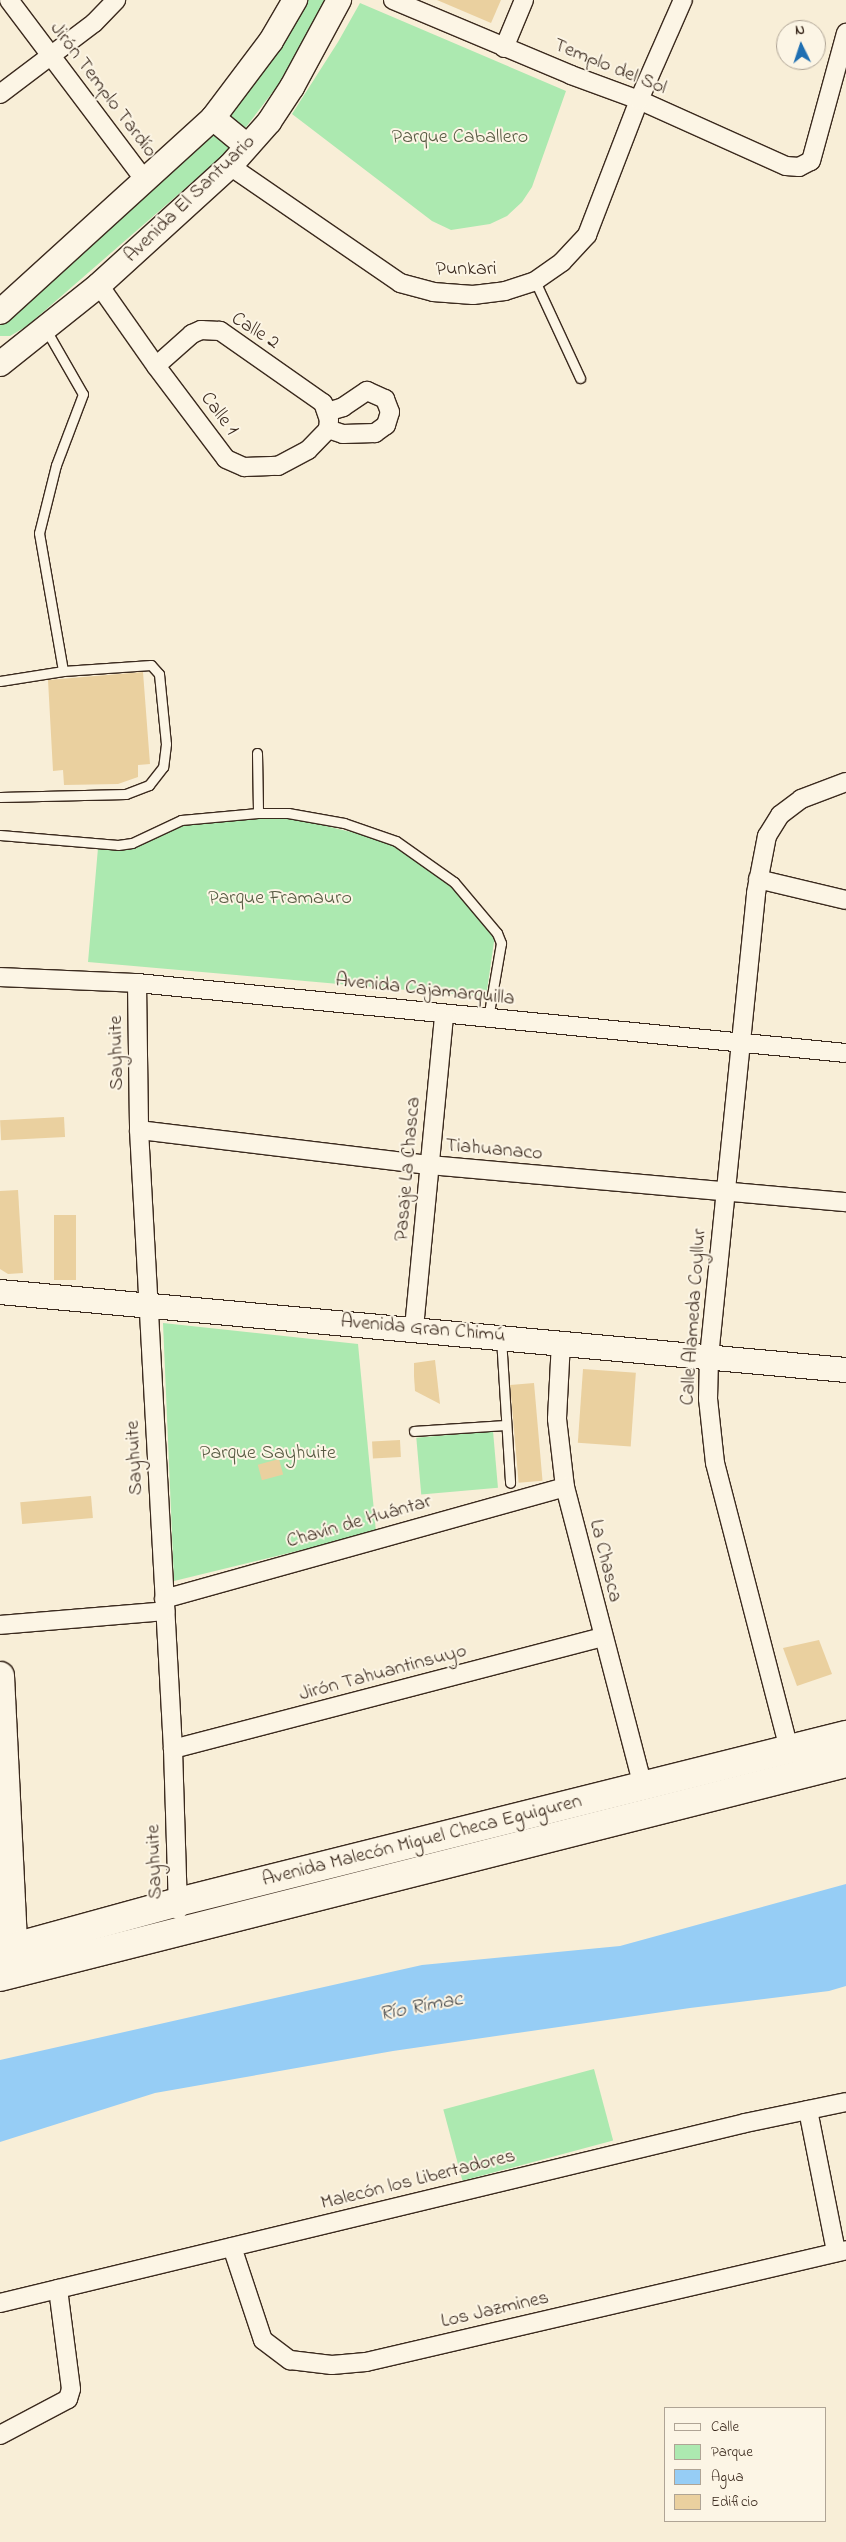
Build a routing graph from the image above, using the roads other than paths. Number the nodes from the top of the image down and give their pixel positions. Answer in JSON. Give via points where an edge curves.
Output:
{"nodes":[{"id":1,"x":9,"y":0,"type":"edge"},
{"id":2,"x":116,"y":0,"type":"edge"},
{"id":3,"x":295,"y":0,"type":"edge"},
{"id":4,"x":339,"y":0,"type":"edge"},
{"id":5,"x":393,"y":0,"type":"edge"},
{"id":6,"x":524,"y":0,"type":"edge"},
{"id":7,"x":682,"y":0,"type":"edge"},
{"id":8,"x":846,"y":33,"type":"edge"},
{"id":9,"x":504,"y":48,"type":"junction"},
{"id":10,"x":50,"y":55,"type":"junction"},
{"id":11,"x":0,"y":94,"type":"edge"},
{"id":12,"x":639,"y":100,"type":"junction"},
{"id":13,"x":213,"y":118,"type":"junction"},
{"id":14,"x":247,"y":146,"type":"junction"},
{"id":15,"x":230,"y":166,"type":"junction"},
{"id":16,"x":146,"y":182,"type":"junction"},
{"id":17,"x":534,"y":281,"type":"junction"},
{"id":18,"x":99,"y":285,"type":"junction"},
{"id":19,"x":0,"y":312,"type":"edge"},
{"id":20,"x":45,"y":328,"type":"junction"},
{"id":21,"x":0,"y":364,"type":"edge"},
{"id":22,"x":156,"y":366,"type":"junction"},
{"id":23,"x":580,"y":378,"type":"dead end"},
{"id":24,"x":328,"y":421,"type":"joint"},
{"id":25,"x":63,"y":671,"type":"junction"},
{"id":26,"x":0,"y":681,"type":"edge"},
{"id":27,"x":257,"y":753,"type":"dead end"},
{"id":28,"x":846,"y":782,"type":"edge"},
{"id":29,"x":0,"y":797,"type":"edge"},
{"id":30,"x":258,"y":813,"type":"junction"},
{"id":31,"x":0,"y":835,"type":"edge"},
{"id":32,"x":758,"y":879,"type":"junction"},
{"id":33,"x":846,"y":900,"type":"edge"},
{"id":34,"x":0,"y":977,"type":"edge"},
{"id":35,"x":137,"y":983,"type":"junction"},
{"id":36,"x":444,"y":1014,"type":"junction"},
{"id":37,"x":488,"y":1018,"type":"junction"},
{"id":38,"x":740,"y":1043,"type":"junction"},
{"id":39,"x":846,"y":1053,"type":"edge"},
{"id":40,"x":139,"y":1130,"type":"junction"},
{"id":41,"x":430,"y":1165,"type":"junction"},
{"id":42,"x":725,"y":1192,"type":"junction"},
{"id":43,"x":846,"y":1202,"type":"edge"},
{"id":44,"x":0,"y":1292,"type":"edge"},
{"id":45,"x":147,"y":1305,"type":"junction"},
{"id":46,"x":414,"y":1328,"type":"junction"},
{"id":47,"x":501,"y":1336,"type":"junction"},
{"id":48,"x":560,"y":1342,"type":"junction"},
{"id":49,"x":709,"y":1357,"type":"junction"},
{"id":50,"x":846,"y":1370,"type":"edge"},
{"id":51,"x":505,"y":1425,"type":"junction"},
{"id":52,"x":414,"y":1431,"type":"dead end"},
{"id":53,"x":510,"y":1483,"type":"dead end"},
{"id":54,"x":565,"y":1487,"type":"junction"},
{"id":55,"x":164,"y":1605,"type":"junction"},
{"id":56,"x":0,"y":1625,"type":"edge"},
{"id":57,"x":603,"y":1638,"type":"junction"},
{"id":58,"x":0,"y":1676,"type":"edge"},
{"id":59,"x":846,"y":1735,"type":"edge"},
{"id":60,"x":173,"y":1749,"type":"junction"},
{"id":61,"x":788,"y":1749,"type":"junction"},
{"id":62,"x":846,"y":1763,"type":"edge"},
{"id":63,"x":643,"y":1786,"type":"junction"},
{"id":64,"x":178,"y":1902,"type":"junction"},
{"id":65,"x":179,"y":1930,"type":"junction"},
{"id":66,"x":7,"y":1962,"type":"edge"},
{"id":67,"x":846,"y":2102,"type":"edge"},
{"id":68,"x":808,"y":2110,"type":"junction"},
{"id":69,"x":232,"y":2247,"type":"junction"},
{"id":70,"x":841,"y":2251,"type":"edge"},
{"id":71,"x":58,"y":2289,"type":"junction"},
{"id":72,"x":0,"y":2303,"type":"edge"},
{"id":73,"x":0,"y":2435,"type":"edge"}],
"edges":[{"from":1,"to":10,"type":"street","name":"Jirón Templo Tardío"},
{"from":2,"to":10,"type":"street","via":[[94,23]]},
{"from":3,"to":13,"type":"street","name":"Avenida El Santuario","via":[[271,41]]},
{"from":4,"to":14,"type":"street","name":"Avenida El Santuario","via":[[292,86]]},
{"from":5,"to":9,"type":"street","name":"Templo del Sol"},
{"from":6,"to":9,"type":"street"},
{"from":7,"to":12,"type":"street","name":"Punkari"},
{"from":8,"to":12,"type":"street","name":"Templo del Sol","via":[[811,161],[799,167],[786,166]]},
{"from":9,"to":12,"type":"street","name":"Templo del Sol"},
{"from":10,"to":11,"type":"street"},
{"from":10,"to":16,"type":"street","name":"Jirón Templo Tardío"},
{"from":12,"to":17,"type":"street","name":"Punkari","via":[[587,235],[562,262]]},
{"from":13,"to":14,"type":"street"},
{"from":13,"to":16,"type":"street","name":"Avenida El Santuario"},
{"from":14,"to":15,"type":"street","name":"Avenida El Santuario"},
{"from":15,"to":17,"type":"street","name":"Punkari","via":[[400,283],[433,292],[472,294],[505,291]]},
{"from":15,"to":18,"type":"street","name":"Avenida El Santuario"},
{"from":16,"to":19,"type":"street","name":"Avenida El Santuario"},
{"from":17,"to":23,"type":"lane"},
{"from":18,"to":20,"type":"street","name":"Avenida El Santuario"},
{"from":18,"to":22,"type":"street","name":"Calle 1"},
{"from":20,"to":21,"type":"street","name":"Avenida El Santuario"},
{"from":20,"to":25,"type":"lane","via":[[83,394],[56,465],[40,533]]},
{"from":22,"to":24,"type":"street","name":"Calle 2","via":[[192,334],[210,329],[220,331],[323,402]]},
{"from":22,"to":24,"type":"street","name":"Calle 1","via":[[226,459],[244,468],[278,466],[308,450]]},
{"from":25,"to":26,"type":"lane"},
{"from":25,"to":29,"type":"lane","via":[[151,664],[160,674],[166,744],[163,767],[149,785],[126,794]]},
{"from":27,"to":30,"type":"lane"},
{"from":28,"to":32,"type":"street","name":"Calle Alameda Coyllur","via":[[801,799],[780,815],[767,836]]},
{"from":30,"to":31,"type":"lane","via":[[181,820],[132,843],[118,845]]},
{"from":30,"to":37,"type":"lane","via":[[288,813],[344,823],[396,841],[454,882],[497,933],[500,942]]},
{"from":32,"to":33,"type":"street"},
{"from":32,"to":38,"type":"street","name":"Calle Alameda Coyllur"},
{"from":34,"to":35,"type":"street","name":"Avenida Cajamarquilla"},
{"from":35,"to":36,"type":"street","name":"Avenida Cajamarquilla"},
{"from":35,"to":40,"type":"street","name":"Sayhuite"},
{"from":36,"to":37,"type":"street","name":"Avenida Cajamarquilla"},
{"from":36,"to":41,"type":"street","name":"Pasaje La Chasca"},
{"from":37,"to":38,"type":"street","name":"Avenida Cajamarquilla"},
{"from":38,"to":39,"type":"street","name":"Avenida Cajamarquilla"},
{"from":38,"to":42,"type":"street","name":"Calle Alameda Coyllur"},
{"from":40,"to":41,"type":"street","name":"Tiahuanaco"},
{"from":40,"to":45,"type":"street","name":"Sayhuite"},
{"from":41,"to":42,"type":"street","name":"Tiahuanaco"},
{"from":41,"to":46,"type":"street","name":"Pasaje La Chasca"},
{"from":42,"to":43,"type":"street","name":"Tiahuanaco"},
{"from":42,"to":49,"type":"street","name":"Calle Alameda Coyllur"},
{"from":44,"to":45,"type":"street","name":"Avenida Gran Chimú"},
{"from":45,"to":46,"type":"street","name":"Avenida Gran Chimú"},
{"from":45,"to":55,"type":"street","name":"Sayhuite"},
{"from":46,"to":47,"type":"street","name":"Avenida Gran Chimú"},
{"from":47,"to":48,"type":"street","name":"Avenida Gran Chimú"},
{"from":47,"to":51,"type":"lane"},
{"from":48,"to":49,"type":"street","name":"Avenida Gran Chimú"},
{"from":48,"to":54,"type":"street","name":"La Chasca","via":[[558,1419]]},
{"from":49,"to":50,"type":"street","name":"Avenida Gran Chimú"},
{"from":49,"to":61,"type":"street","name":"Calle Alameda Coyllur","via":[[708,1399],[715,1463]]},
{"from":51,"to":52,"type":"lane"},
{"from":51,"to":53,"type":"lane"},
{"from":54,"to":55,"type":"street","name":"Chavín de Huántar"},
{"from":54,"to":57,"type":"street","name":"La Chasca"},
{"from":55,"to":56,"type":"street","name":"Chavín de Huántar"},
{"from":55,"to":60,"type":"street","name":"Sayhuite"},
{"from":57,"to":60,"type":"street","name":"Jirón Tahuantinsuyo"},
{"from":57,"to":63,"type":"street","name":"La Chasca"},
{"from":58,"to":66,"type":"main road"},
{"from":59,"to":61,"type":"main road","name":"Avenida Malecón Miguel Checa Eguiguren"},
{"from":60,"to":64,"type":"street","name":"Sayhuite"},
{"from":61,"to":63,"type":"main road","name":"Avenida Malecón Miguel Checa Eguiguren"},
{"from":62,"to":65,"type":"main road","name":"Avenida Malecón Miguel Checa Eguiguren"},
{"from":63,"to":64,"type":"main road","name":"Avenida Malecón Miguel Checa Eguiguren"},
{"from":64,"to":65,"type":"street","name":"Sayhuite"},
{"from":64,"to":66,"type":"main road","name":"Avenida Malecón Miguel Checa Eguiguren"},
{"from":65,"to":66,"type":"main road","name":"Avenida Malecón Miguel Checa Eguiguren"},
{"from":67,"to":68,"type":"street","name":"Malecón los Libertadores"},
{"from":68,"to":69,"type":"street","name":"Malecón los Libertadores"},
{"from":68,"to":70,"type":"street"},
{"from":69,"to":70,"type":"street","name":"Los Jazmines","via":[[263,2340],[290,2360],[332,2365],[366,2362]]},
{"from":69,"to":71,"type":"street","name":"Malecón los Libertadores"},
{"from":71,"to":72,"type":"street","name":"Malecón los Libertadores"},
{"from":71,"to":73,"type":"street","via":[[71,2389],[68,2399]]}]}
